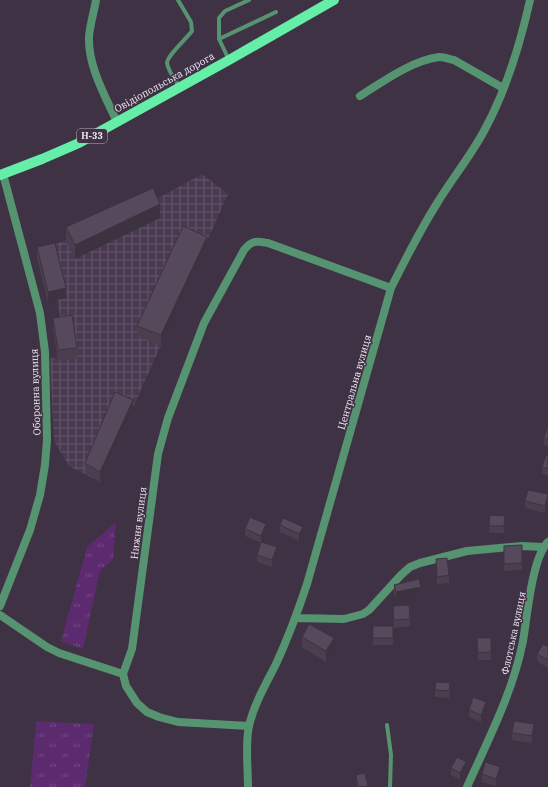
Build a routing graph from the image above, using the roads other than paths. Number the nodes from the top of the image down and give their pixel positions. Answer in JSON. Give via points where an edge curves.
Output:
{"nodes":[{"id":1,"x":96,"y":0,"type":"edge"},
{"id":2,"x":178,"y":0,"type":"edge"},
{"id":3,"x":249,"y":0,"type":"edge"},
{"id":4,"x":334,"y":0,"type":"edge"},
{"id":5,"x":530,"y":0,"type":"edge"},
{"id":6,"x":276,"y":12,"type":"dead end"},
{"id":7,"x":219,"y":39,"type":"junction"},
{"id":8,"x":229,"y":60,"type":"junction"},
{"id":9,"x":179,"y":87,"type":"junction"},
{"id":10,"x":503,"y":88,"type":"junction"},
{"id":11,"x":360,"y":96,"type":"dead end"},
{"id":12,"x":116,"y":122,"type":"junction"},
{"id":13,"x":1,"y":175,"type":"edge"},
{"id":14,"x":391,"y":288,"type":"junction"},
{"id":15,"x":545,"y":544,"type":"edge"},
{"id":16,"x":0,"y":606,"type":"edge"},
{"id":17,"x":0,"y":614,"type":"edge"},
{"id":18,"x":296,"y":618,"type":"junction"},
{"id":19,"x":123,"y":674,"type":"junction"},
{"id":20,"x":387,"y":725,"type":"dead end"},
{"id":21,"x":249,"y":726,"type":"junction"},
{"id":22,"x":248,"y":787,"type":"edge"},
{"id":23,"x":390,"y":787,"type":"edge"},
{"id":24,"x":467,"y":787,"type":"edge"}],
"edges":[{"from":1,"to":12,"type":"street","via":[[89,36],[90,50],[102,90]]},
{"from":2,"to":9,"type":"lane","via":[[191,22],[192,30],[169,56],[167,62]]},
{"from":3,"to":7,"type":"lane","via":[[220,16]]},
{"from":4,"to":8,"type":"main road","name":"Овідіопольська дорога","number":"Н-33"},
{"from":5,"to":10,"type":"street","name":"Центральна вулиця","via":[[519,44]]},
{"from":6,"to":7,"type":"lane"},
{"from":7,"to":8,"type":"lane"},
{"from":8,"to":9,"type":"main road","name":"Овідіопольська дорога","number":"Н-33"},
{"from":9,"to":12,"type":"main road","name":"Овідіопольська дорога","number":"Н-33"},
{"from":10,"to":11,"type":"street","via":[[454,60],[439,57],[396,74]]},
{"from":10,"to":14,"type":"street","name":"Центральна вулиця","via":[[479,141],[429,216]]},
{"from":12,"to":13,"type":"main road","name":"Овідіопольська дорога","number":"Н-33","via":[[68,148]]},
{"from":13,"to":16,"type":"street","name":"Оборонна вулиця","via":[[40,312],[45,352],[48,440],[40,495],[30,530]]},
{"from":14,"to":18,"type":"street","name":"Центральна вулиця","via":[[324,528]]},
{"from":14,"to":19,"type":"street","name":"Нижня вулиця","via":[[268,243],[250,243],[244,250],[204,324],[168,418],[158,454],[132,649]]},
{"from":15,"to":18,"type":"street","name":"Флотська вулиця","via":[[467,551],[420,563],[400,575],[363,614],[344,619]]},
{"from":15,"to":24,"type":"street","name":"Флотська вулиця","via":[[536,564],[513,680]]},
{"from":17,"to":19,"type":"street","via":[[59,653]]},
{"from":18,"to":21,"type":"street","name":"Центральна вулиця","via":[[254,709]]},
{"from":19,"to":21,"type":"street","via":[[126,686],[137,703],[158,717],[178,722]]},
{"from":20,"to":23,"type":"lane","via":[[391,755]]},
{"from":21,"to":22,"type":"street","name":"Центральна вулиця"}]}
